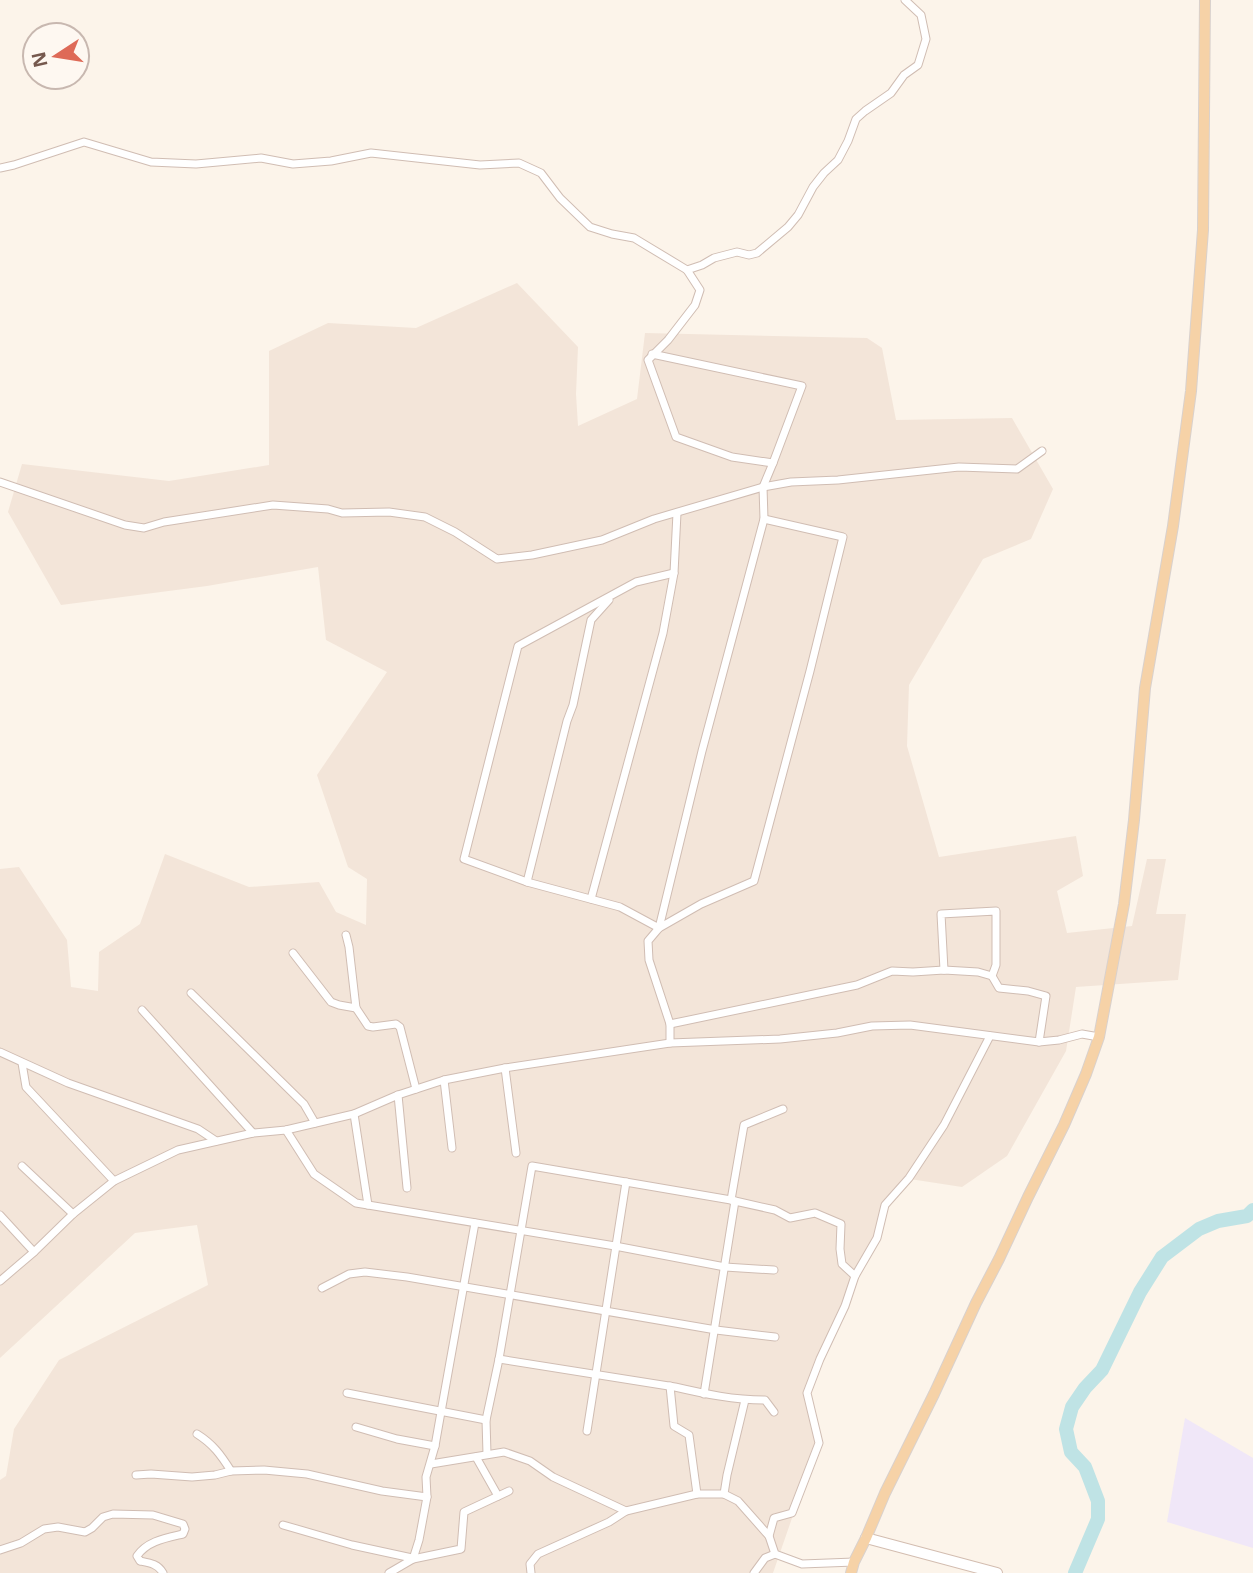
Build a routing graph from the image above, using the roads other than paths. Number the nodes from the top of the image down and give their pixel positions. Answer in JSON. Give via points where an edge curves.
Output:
{"nodes":[{"id":1,"x":905,"y":0,"type":"edge"},
{"id":2,"x":1205,"y":0,"type":"edge"},
{"id":3,"x":0,"y":168,"type":"edge"},
{"id":4,"x":687,"y":270,"type":"junction"},
{"id":5,"x":652,"y":354,"type":"junction"},
{"id":6,"x":1042,"y":452,"type":"dead end"},
{"id":7,"x":773,"y":463,"type":"junction"},
{"id":8,"x":0,"y":482,"type":"edge"},
{"id":9,"x":763,"y":486,"type":"junction"},
{"id":10,"x":677,"y":513,"type":"junction"},
{"id":11,"x":764,"y":519,"type":"junction"},
{"id":12,"x":674,"y":573,"type":"junction"},
{"id":13,"x":614,"y":594,"type":"junction"},
{"id":14,"x":527,"y":882,"type":"junction"},
{"id":15,"x":591,"y":899,"type":"junction"},
{"id":16,"x":659,"y":928,"type":"junction"},
{"id":17,"x":346,"y":935,"type":"dead end"},
{"id":18,"x":293,"y":953,"type":"dead end"},
{"id":19,"x":944,"y":970,"type":"junction"},
{"id":20,"x":992,"y":976,"type":"junction"},
{"id":21,"x":191,"y":993,"type":"dead end"},
{"id":22,"x":356,"y":1008,"type":"junction"},
{"id":23,"x":142,"y":1010,"type":"dead end"},
{"id":24,"x":670,"y":1024,"type":"junction"},
{"id":25,"x":990,"y":1036,"type":"junction"},
{"id":26,"x":1099,"y":1037,"type":"junction"},
{"id":27,"x":1039,"y":1042,"type":"junction"},
{"id":28,"x":670,"y":1043,"type":"junction"},
{"id":29,"x":0,"y":1052,"type":"edge"},
{"id":30,"x":22,"y":1063,"type":"junction"},
{"id":31,"x":505,"y":1068,"type":"junction"},
{"id":32,"x":444,"y":1080,"type":"junction"},
{"id":33,"x":416,"y":1089,"type":"junction"},
{"id":34,"x":398,"y":1095,"type":"junction"},
{"id":35,"x":783,"y":1109,"type":"dead end"},
{"id":36,"x":354,"y":1114,"type":"junction"},
{"id":37,"x":315,"y":1122,"type":"junction"},
{"id":38,"x":286,"y":1130,"type":"junction"},
{"id":39,"x":253,"y":1133,"type":"junction"},
{"id":40,"x":216,"y":1141,"type":"junction"},
{"id":41,"x":452,"y":1148,"type":"dead end"},
{"id":42,"x":516,"y":1153,"type":"dead end"},
{"id":43,"x":22,"y":1166,"type":"dead end"},
{"id":44,"x":114,"y":1181,"type":"junction"},
{"id":45,"x":626,"y":1182,"type":"junction"},
{"id":46,"x":407,"y":1188,"type":"dead end"},
{"id":47,"x":733,"y":1201,"type":"junction"},
{"id":48,"x":368,"y":1205,"type":"junction"},
{"id":49,"x":73,"y":1214,"type":"junction"},
{"id":50,"x":0,"y":1215,"type":"edge"},
{"id":51,"x":475,"y":1223,"type":"junction"},
{"id":52,"x":521,"y":1230,"type":"junction"},
{"id":53,"x":615,"y":1246,"type":"junction"},
{"id":54,"x":34,"y":1252,"type":"junction"},
{"id":55,"x":725,"y":1267,"type":"junction"},
{"id":56,"x":774,"y":1270,"type":"dead end"},
{"id":57,"x":855,"y":1276,"type":"junction"},
{"id":58,"x":0,"y":1281,"type":"edge"},
{"id":59,"x":322,"y":1288,"type":"dead end"},
{"id":60,"x":465,"y":1288,"type":"junction"},
{"id":61,"x":510,"y":1295,"type":"junction"},
{"id":62,"x":606,"y":1311,"type":"junction"},
{"id":63,"x":716,"y":1330,"type":"junction"},
{"id":64,"x":775,"y":1337,"type":"dead end"},
{"id":65,"x":499,"y":1359,"type":"junction"},
{"id":66,"x":596,"y":1373,"type":"junction"},
{"id":67,"x":670,"y":1386,"type":"junction"},
{"id":68,"x":347,"y":1393,"type":"dead end"},
{"id":69,"x":704,"y":1394,"type":"junction"},
{"id":70,"x":745,"y":1400,"type":"junction"},
{"id":71,"x":442,"y":1412,"type":"junction"},
{"id":72,"x":774,"y":1412,"type":"dead end"},
{"id":73,"x":486,"y":1420,"type":"junction"},
{"id":74,"x":356,"y":1427,"type":"dead end"},
{"id":75,"x":587,"y":1431,"type":"dead end"},
{"id":76,"x":197,"y":1434,"type":"dead end"},
{"id":77,"x":435,"y":1446,"type":"junction"},
{"id":78,"x":487,"y":1454,"type":"junction"},
{"id":79,"x":476,"y":1457,"type":"junction"},
{"id":80,"x":430,"y":1464,"type":"junction"},
{"id":81,"x":231,"y":1471,"type":"junction"},
{"id":82,"x":136,"y":1475,"type":"dead end"},
{"id":83,"x":509,"y":1491,"type":"dead end"},
{"id":84,"x":697,"y":1494,"type":"junction"},
{"id":85,"x":724,"y":1494,"type":"junction"},
{"id":86,"x":498,"y":1496,"type":"junction"},
{"id":87,"x":427,"y":1497,"type":"junction"},
{"id":88,"x":626,"y":1511,"type":"junction"},
{"id":89,"x":283,"y":1525,"type":"dead end"},
{"id":90,"x":769,"y":1536,"type":"junction"},
{"id":91,"x":866,"y":1538,"type":"junction"},
{"id":92,"x":0,"y":1550,"type":"edge"},
{"id":93,"x":775,"y":1555,"type":"junction"},
{"id":94,"x":413,"y":1559,"type":"junction"},
{"id":95,"x":852,"y":1568,"type":"edge"},
{"id":96,"x":163,"y":1573,"type":"edge"},
{"id":97,"x":389,"y":1573,"type":"edge"},
{"id":98,"x":531,"y":1573,"type":"edge"},
{"id":99,"x":754,"y":1573,"type":"edge"},
{"id":100,"x":998,"y":1573,"type":"edge"}],
"edges":[{"from":1,"to":4,"type":"street","via":[[921,15],[926,39],[918,65],[856,120],[838,160],[813,187],[788,227],[757,253],[737,252]]},
{"from":2,"to":26,"type":"main road","via":[[1203,230],[1191,391],[1145,688],[1124,904]]},
{"from":3,"to":4,"type":"street","via":[[84,142],[151,162],[196,164],[261,158],[293,164],[371,153],[480,165],[519,163],[541,173],[590,227],[634,238]]},
{"from":4,"to":5,"type":"street","via":[[700,290],[695,305]]},
{"from":5,"to":7,"type":"street","via":[[648,360],[676,437],[732,457]]},
{"from":5,"to":7,"type":"street","via":[[802,386]]},
{"from":6,"to":9,"type":"street","via":[[1017,469],[959,467]]},
{"from":7,"to":9,"type":"street"},
{"from":8,"to":10,"type":"street","via":[[125,526],[144,528],[273,505],[425,517],[498,559],[602,540]]},
{"from":9,"to":10,"type":"street"},
{"from":9,"to":11,"type":"street"},
{"from":10,"to":12,"type":"street"},
{"from":11,"to":16,"type":"street"},
{"from":11,"to":16,"type":"street","via":[[843,537],[810,670],[754,881]]},
{"from":12,"to":13,"type":"street","via":[[636,582]]},
{"from":12,"to":15,"type":"street","via":[[663,633]]},
{"from":13,"to":14,"type":"street","via":[[591,620]]},
{"from":13,"to":14,"type":"street","via":[[518,646],[464,859]]},
{"from":14,"to":15,"type":"street"},
{"from":15,"to":16,"type":"street","via":[[620,907]]},
{"from":16,"to":24,"type":"street","via":[[648,941],[649,960]]},
{"from":17,"to":22,"type":"street"},
{"from":18,"to":22,"type":"street","via":[[331,1002]]},
{"from":19,"to":20,"type":"street"},
{"from":19,"to":20,"type":"street","via":[[941,914],[996,911]]},
{"from":19,"to":24,"type":"street","via":[[892,971],[857,985]]},
{"from":20,"to":27,"type":"street","via":[[999,988],[1046,996]]},
{"from":21,"to":37,"type":"street","via":[[304,1104]]},
{"from":22,"to":33,"type":"street","via":[[368,1026],[400,1027]]},
{"from":23,"to":39,"type":"street"},
{"from":24,"to":28,"type":"street"},
{"from":25,"to":27,"type":"street"},
{"from":25,"to":28,"type":"street","via":[[910,1025]]},
{"from":25,"to":57,"type":"street","via":[[943,1125],[909,1178],[885,1205],[877,1238]]},
{"from":26,"to":27,"type":"street","via":[[1082,1034]]},
{"from":26,"to":91,"type":"main road","via":[[1064,1125]]},
{"from":28,"to":31,"type":"street"},
{"from":29,"to":30,"type":"street"},
{"from":30,"to":40,"type":"street","via":[[198,1129]]},
{"from":30,"to":44,"type":"street","via":[[26,1087]]},
{"from":31,"to":32,"type":"street"},
{"from":31,"to":42,"type":"street"},
{"from":32,"to":33,"type":"street"},
{"from":32,"to":41,"type":"street"},
{"from":33,"to":34,"type":"street"},
{"from":34,"to":36,"type":"street"},
{"from":34,"to":46,"type":"street"},
{"from":35,"to":47,"type":"street","via":[[744,1125]]},
{"from":36,"to":37,"type":"street"},
{"from":36,"to":48,"type":"street"},
{"from":37,"to":38,"type":"street"},
{"from":38,"to":39,"type":"street"},
{"from":38,"to":48,"type":"street","via":[[314,1174],[356,1203]]},
{"from":39,"to":40,"type":"street"},
{"from":40,"to":44,"type":"street","via":[[178,1150]]},
{"from":43,"to":49,"type":"street"},
{"from":44,"to":49,"type":"street"},
{"from":45,"to":47,"type":"street"},
{"from":45,"to":52,"type":"street","via":[[532,1166]]},
{"from":45,"to":53,"type":"street"},
{"from":47,"to":55,"type":"street"},
{"from":47,"to":57,"type":"street","via":[[790,1218],[815,1213],[841,1224],[842,1265]]},
{"from":48,"to":51,"type":"street"},
{"from":49,"to":54,"type":"street"},
{"from":50,"to":54,"type":"street"},
{"from":51,"to":52,"type":"street"},
{"from":51,"to":60,"type":"street"},
{"from":52,"to":53,"type":"street"},
{"from":52,"to":61,"type":"street"},
{"from":53,"to":55,"type":"street"},
{"from":53,"to":62,"type":"street"},
{"from":54,"to":58,"type":"street"},
{"from":55,"to":56,"type":"street"},
{"from":55,"to":63,"type":"street"},
{"from":57,"to":90,"type":"street","via":[[807,1393],[819,1443],[792,1513],[774,1518]]},
{"from":59,"to":60,"type":"street","via":[[349,1274],[365,1272]]},
{"from":60,"to":61,"type":"street"},
{"from":60,"to":71,"type":"street"},
{"from":61,"to":62,"type":"street"},
{"from":61,"to":65,"type":"street"},
{"from":62,"to":63,"type":"street"},
{"from":62,"to":66,"type":"street"},
{"from":63,"to":64,"type":"street"},
{"from":63,"to":69,"type":"street"},
{"from":65,"to":66,"type":"street"},
{"from":65,"to":73,"type":"street"},
{"from":66,"to":67,"type":"street"},
{"from":66,"to":75,"type":"street"},
{"from":67,"to":69,"type":"street"},
{"from":67,"to":84,"type":"street","via":[[674,1426],[689,1435]]},
{"from":68,"to":71,"type":"street"},
{"from":69,"to":70,"type":"street"},
{"from":70,"to":72,"type":"street","via":[[765,1399]]},
{"from":70,"to":85,"type":"street"},
{"from":71,"to":73,"type":"street"},
{"from":71,"to":77,"type":"street"},
{"from":73,"to":78,"type":"street"},
{"from":74,"to":77,"type":"street"},
{"from":76,"to":81,"type":"street","via":[[211,1443]]},
{"from":77,"to":80,"type":"street"},
{"from":78,"to":79,"type":"street"},
{"from":78,"to":88,"type":"street","via":[[504,1452],[530,1461],[553,1477]]},
{"from":79,"to":80,"type":"street"},
{"from":79,"to":86,"type":"street"},
{"from":80,"to":87,"type":"street"},
{"from":81,"to":82,"type":"street"},
{"from":81,"to":87,"type":"street","via":[[307,1474]]},
{"from":83,"to":86,"type":"street"},
{"from":84,"to":85,"type":"street"},
{"from":84,"to":88,"type":"street"},
{"from":85,"to":90,"type":"street","via":[[738,1501]]},
{"from":86,"to":94,"type":"street","via":[[464,1512],[461,1549]]},
{"from":87,"to":94,"type":"street"},
{"from":88,"to":98,"type":"street","via":[[538,1555],[530,1564]]},
{"from":89,"to":94,"type":"street"},
{"from":90,"to":93,"type":"street"},
{"from":91,"to":95,"type":"main road"},
{"from":91,"to":100,"type":"main road"},
{"from":92,"to":96,"type":"street","via":[[44,1529],[85,1532],[113,1514],[153,1516],[183,1524],[185,1529],[183,1534],[139,1552],[140,1561],[153,1563]]},
{"from":93,"to":95,"type":"street","via":[[802,1564]]},
{"from":93,"to":99,"type":"street","via":[[765,1558]]},
{"from":94,"to":97,"type":"street"}]}
